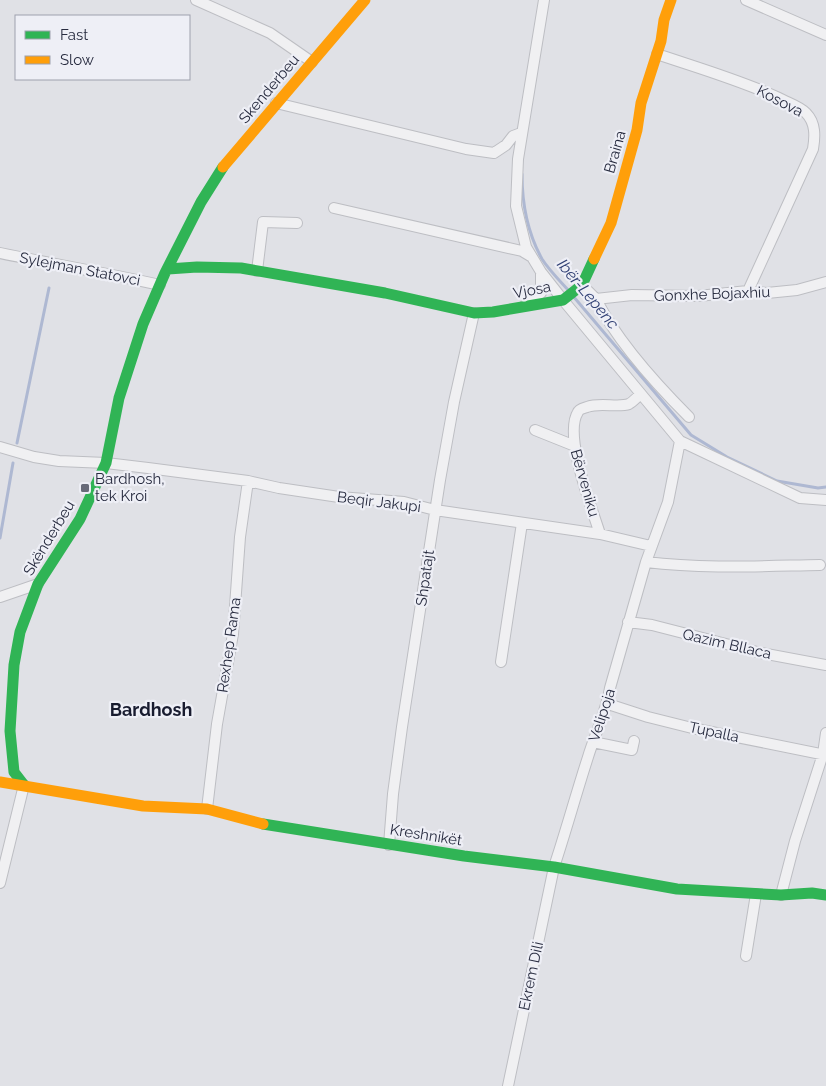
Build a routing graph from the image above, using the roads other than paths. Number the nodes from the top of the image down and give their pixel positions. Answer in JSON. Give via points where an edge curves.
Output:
{"nodes":[{"id":1,"x":196,"y":0,"type":"edge"},
{"id":2,"x":365,"y":0,"type":"edge"},
{"id":3,"x":544,"y":0,"type":"edge"},
{"id":4,"x":671,"y":0,"type":"edge"},
{"id":5,"x":746,"y":0,"type":"edge"},
{"id":6,"x":826,"y":35,"type":"edge"},
{"id":7,"x":657,"y":54,"type":"junction"},
{"id":8,"x":312,"y":62,"type":"junction"},
{"id":9,"x":276,"y":104,"type":"junction"},
{"id":10,"x":521,"y":133,"type":"junction"},
{"id":11,"x":201,"y":202,"type":"joint"},
{"id":12,"x":334,"y":208,"type":"dead end"},
{"id":13,"x":297,"y":223,"type":"dead end"},
{"id":14,"x":0,"y":253,"type":"edge"},
{"id":15,"x":533,"y":258,"type":"junction"},
{"id":16,"x":168,"y":269,"type":"junction"},
{"id":17,"x":257,"y":271,"type":"junction"},
{"id":18,"x":541,"y":272,"type":"junction"},
{"id":19,"x":826,"y":282,"type":"edge"},
{"id":20,"x":160,"y":285,"type":"junction"},
{"id":21,"x":579,"y":287,"type":"junction"},
{"id":22,"x":748,"y":291,"type":"junction"},
{"id":23,"x":596,"y":299,"type":"junction"},
{"id":24,"x":563,"y":300,"type":"junction"},
{"id":25,"x":520,"y":308,"type":"junction"},
{"id":26,"x":474,"y":312,"type":"junction"},
{"id":27,"x":641,"y":394,"type":"junction"},
{"id":28,"x":689,"y":417,"type":"dead end"},
{"id":29,"x":535,"y":430,"type":"dead end"},
{"id":30,"x":680,"y":441,"type":"junction"},
{"id":31,"x":575,"y":446,"type":"junction"},
{"id":32,"x":0,"y":447,"type":"edge"},
{"id":33,"x":106,"y":463,"type":"junction"},
{"id":34,"x":248,"y":481,"type":"junction"},
{"id":35,"x":826,"y":500,"type":"edge"},
{"id":36,"x":435,"y":510,"type":"junction"},
{"id":37,"x":522,"y":523,"type":"junction"},
{"id":38,"x":600,"y":534,"type":"junction"},
{"id":39,"x":651,"y":546,"type":"junction"},
{"id":40,"x":646,"y":562,"type":"junction"},
{"id":41,"x":820,"y":565,"type":"dead end"},
{"id":42,"x":38,"y":584,"type":"junction"},
{"id":43,"x":0,"y":597,"type":"edge"},
{"id":44,"x":628,"y":622,"type":"junction"},
{"id":45,"x":501,"y":662,"type":"dead end"},
{"id":46,"x":826,"y":665,"type":"edge"},
{"id":47,"x":608,"y":704,"type":"junction"},
{"id":48,"x":826,"y":732,"type":"edge"},
{"id":49,"x":634,"y":741,"type":"dead end"},
{"id":50,"x":593,"y":742,"type":"junction"},
{"id":51,"x":824,"y":755,"type":"edge"},
{"id":52,"x":0,"y":782,"type":"edge"},
{"id":53,"x":24,"y":785,"type":"junction"},
{"id":54,"x":207,"y":809,"type":"junction"},
{"id":55,"x":389,"y":845,"type":"junction"},
{"id":56,"x":554,"y":867,"type":"junction"},
{"id":57,"x":0,"y":882,"type":"edge"},
{"id":58,"x":756,"y":894,"type":"junction"},
{"id":59,"x":781,"y":895,"type":"junction"},
{"id":60,"x":826,"y":896,"type":"edge"},
{"id":61,"x":746,"y":956,"type":"dead end"},
{"id":62,"x":508,"y":1086,"type":"edge"}],
"edges":[{"from":1,"to":8,"type":"street","via":[[270,33]]},
{"from":2,"to":8,"type":"street","name":"Skenderbeu"},
{"from":3,"to":10,"type":"street"},
{"from":4,"to":7,"type":"street","name":"Braina"},
{"from":5,"to":6,"type":"street"},
{"from":7,"to":21,"type":"street","name":"Braina","via":[[611,223]]},
{"from":7,"to":22,"type":"street","name":"Kosova","via":[[758,88],[797,107],[812,122],[813,149]]},
{"from":8,"to":9,"type":"street","name":"Skenderbeu"},
{"from":9,"to":10,"type":"street","via":[[494,153]]},
{"from":9,"to":11,"type":"street","name":"Skenderbeu","via":[[228,160]]},
{"from":10,"to":15,"type":"street","via":[[516,206],[526,247]]},
{"from":11,"to":16,"type":"street","name":"Skënderbeu"},
{"from":12,"to":15,"type":"street","via":[[522,251]]},
{"from":13,"to":17,"type":"street","via":[[262,222]]},
{"from":14,"to":20,"type":"street","name":"Sylejman Statovci"},
{"from":15,"to":18,"type":"street"},
{"from":16,"to":17,"type":"street","name":"Vjosa","via":[[197,267]]},
{"from":16,"to":20,"type":"street","name":"Skënderbeu"},
{"from":17,"to":26,"type":"street","name":"Vjosa"},
{"from":18,"to":24,"type":"street"},
{"from":18,"to":25,"type":"street","via":[[541,293]]},
{"from":19,"to":22,"type":"street","name":"Gonxhe Bojaxhiu","via":[[797,290]]},
{"from":20,"to":33,"type":"street","name":"Skënderbeu","via":[[143,324],[119,398]]},
{"from":21,"to":23,"type":"street"},
{"from":21,"to":24,"type":"street","name":"Braina"},
{"from":22,"to":23,"type":"street","name":"Gonxhe Bojaxhiu"},
{"from":23,"to":28,"type":"street","via":[[619,336]]},
{"from":24,"to":25,"type":"street","name":"Vjosa"},
{"from":24,"to":27,"type":"street","name":"Vjosa"},
{"from":25,"to":26,"type":"street","name":"Vjosa"},
{"from":26,"to":36,"type":"street","name":"Shpatajt"},
{"from":27,"to":30,"type":"street","name":"Vjosa"},
{"from":27,"to":31,"type":"street","name":"Bërveniku","via":[[629,404],[593,405],[578,411],[574,419]]},
{"from":29,"to":31,"type":"street"},
{"from":30,"to":35,"type":"street","name":"Vjosa","via":[[800,498]]},
{"from":30,"to":39,"type":"street","name":"Velipoja","via":[[668,502]]},
{"from":31,"to":38,"type":"street","name":"Bërveniku"},
{"from":32,"to":33,"type":"street","name":"Beqir Jakupi","via":[[59,461]]},
{"from":33,"to":34,"type":"street","name":"Beqir Jakupi"},
{"from":33,"to":42,"type":"street","name":"Skënderbeu","via":[[80,519]]},
{"from":34,"to":36,"type":"street","name":"Beqir Jakupi","via":[[339,497],[404,502]]},
{"from":34,"to":54,"type":"street","name":"Rexhep Rama","via":[[233,634],[217,724]]},
{"from":36,"to":37,"type":"street","name":"Beqir Jakupi"},
{"from":36,"to":55,"type":"street","name":"Shpatajt","via":[[398,755]]},
{"from":37,"to":38,"type":"street","name":"Beqir Jakupi"},
{"from":37,"to":45,"type":"street"},
{"from":38,"to":39,"type":"street","name":"Beqir Jakupi"},
{"from":39,"to":40,"type":"street","name":"Velipoja"},
{"from":40,"to":41,"type":"street","via":[[675,566]]},
{"from":40,"to":44,"type":"street","name":"Velipoja"},
{"from":42,"to":43,"type":"street"},
{"from":42,"to":53,"type":"street","name":"Skënderbeu","via":[[20,632],[14,665],[11,748],[14,772]]},
{"from":44,"to":46,"type":"street","name":"Qazim Bllaca"},
{"from":44,"to":47,"type":"street","name":"Velipoja"},
{"from":47,"to":50,"type":"street","name":"Velipoja"},
{"from":47,"to":51,"type":"street","name":"Tupalla","via":[[692,728]]},
{"from":48,"to":51,"type":"street"},
{"from":49,"to":50,"type":"street","via":[[632,750]]},
{"from":50,"to":56,"type":"street","name":"Velipoja"},
{"from":51,"to":59,"type":"street"},
{"from":52,"to":53,"type":"street","name":"Kreshnikët"},
{"from":53,"to":54,"type":"street","name":"Kreshnikët","via":[[143,806]]},
{"from":53,"to":57,"type":"street"},
{"from":54,"to":55,"type":"street","name":"Kreshnikët","via":[[259,823]]},
{"from":55,"to":56,"type":"street","name":"Kreshnikët"},
{"from":56,"to":58,"type":"street","name":"Kreshnikët","via":[[677,889]]},
{"from":56,"to":62,"type":"street","name":"Ekrem Dili"},
{"from":58,"to":59,"type":"street","name":"Kreshnikët"},
{"from":58,"to":61,"type":"street"},
{"from":59,"to":60,"type":"street","name":"Kreshnikët","via":[[812,893]]}]}
